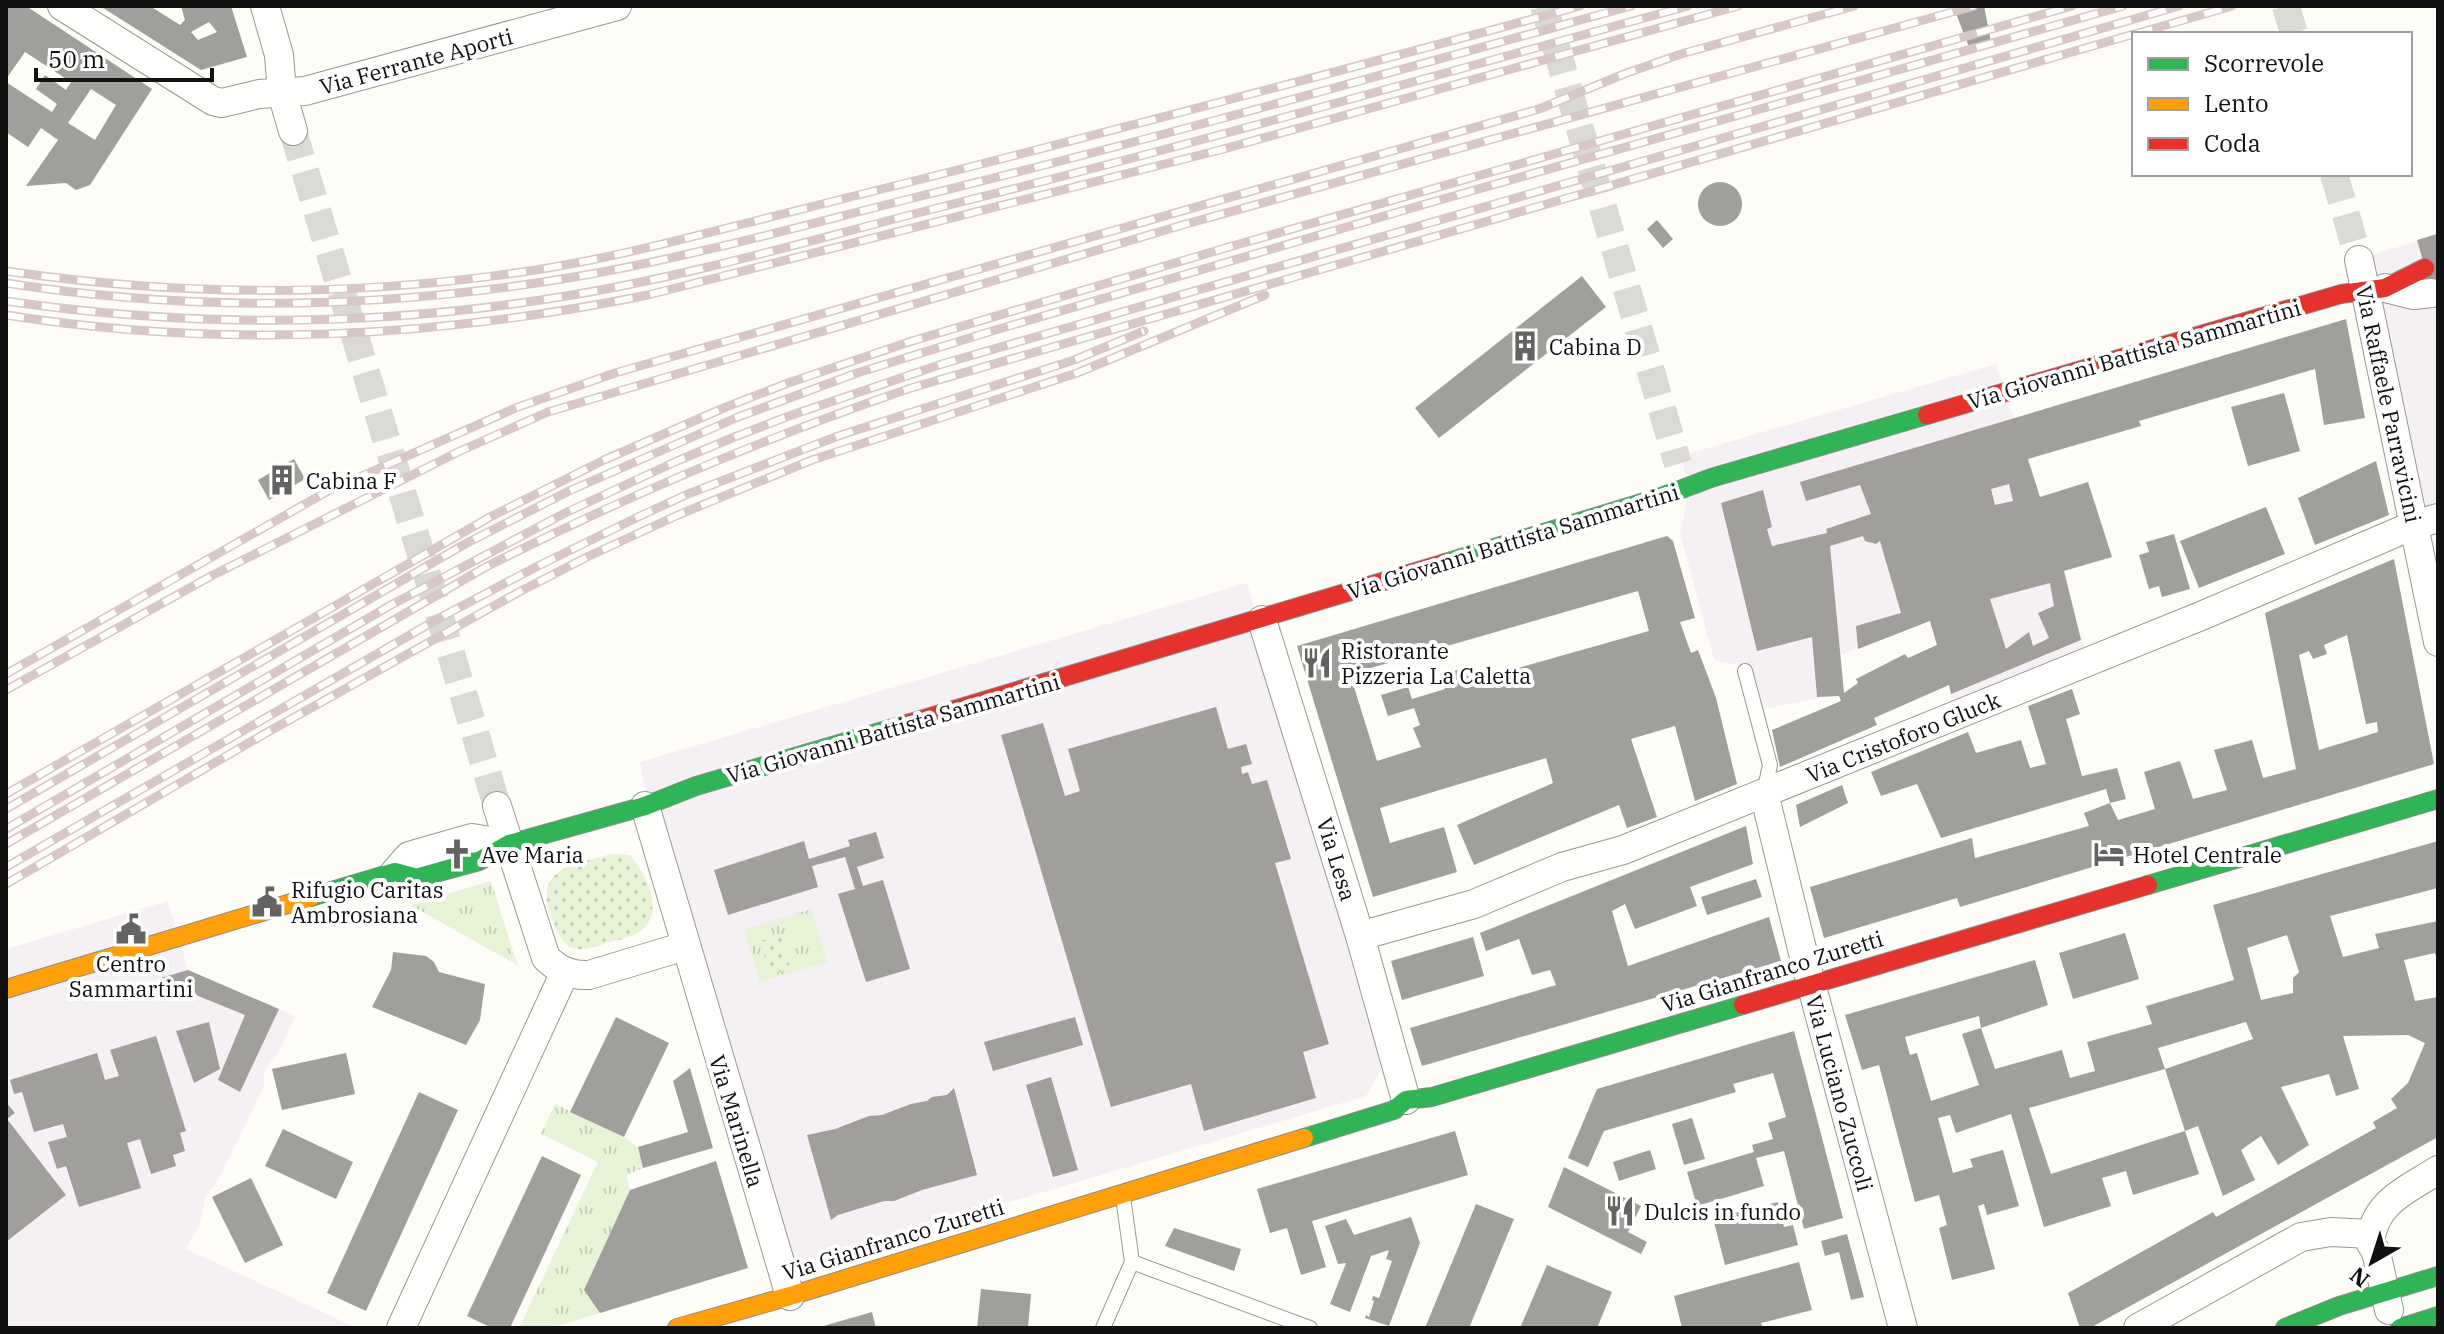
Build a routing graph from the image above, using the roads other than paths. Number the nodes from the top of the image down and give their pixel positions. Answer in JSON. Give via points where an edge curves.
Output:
{"nodes":[{"id":1,"x":62,"y":6,"type":"edge"},
{"id":2,"x":265,"y":6,"type":"edge"},
{"id":3,"x":617,"y":6,"type":"edge"},
{"id":4,"x":282,"y":93,"type":"junction"},
{"id":5,"x":293,"y":131,"type":"tunnel mouth"},
{"id":6,"x":2359,"y":260,"type":"tunnel mouth"},
{"id":7,"x":2429,"y":280,"type":"dead end"},
{"id":8,"x":2376,"y":289,"type":"junction"},
{"id":9,"x":2426,"y":522,"type":"edge"},
{"id":10,"x":1262,"y":620,"type":"junction"},
{"id":11,"x":2438,"y":642,"type":"edge"},
{"id":12,"x":1745,"y":671,"type":"dead end"},
{"id":13,"x":1764,"y":793,"type":"junction"},
{"id":14,"x":2438,"y":799,"type":"edge"},
{"id":15,"x":497,"y":806,"type":"tunnel mouth"},
{"id":16,"x":645,"y":806,"type":"junction"},
{"id":17,"x":509,"y":844,"type":"junction"},
{"id":18,"x":395,"y":872,"type":"joint"},
{"id":19,"x":1360,"y":936,"type":"junction"},
{"id":20,"x":685,"y":946,"type":"junction"},
{"id":21,"x":565,"y":972,"type":"junction"},
{"id":22,"x":1811,"y":985,"type":"junction"},
{"id":23,"x":6,"y":989,"type":"edge"},
{"id":24,"x":1406,"y":1100,"type":"junction"},
{"id":25,"x":2438,"y":1170,"type":"edge"},
{"id":26,"x":1123,"y":1193,"type":"junction"},
{"id":27,"x":2371,"y":1234,"type":"junction"},
{"id":28,"x":1132,"y":1262,"type":"junction"},
{"id":29,"x":2438,"y":1276,"type":"edge"},
{"id":30,"x":2383,"y":1291,"type":"junction"},
{"id":31,"x":790,"y":1296,"type":"junction"},
{"id":32,"x":2438,"y":1316,"type":"edge"},
{"id":33,"x":401,"y":1328,"type":"edge"},
{"id":34,"x":677,"y":1328,"type":"edge"},
{"id":35,"x":1103,"y":1328,"type":"edge"},
{"id":36,"x":1310,"y":1328,"type":"edge"},
{"id":37,"x":1903,"y":1328,"type":"edge"},
{"id":38,"x":2138,"y":1328,"type":"edge"},
{"id":39,"x":2285,"y":1328,"type":"edge"},
{"id":40,"x":2398,"y":1328,"type":"edge"}],
"edges":[{"from":1,"to":4,"type":"street","name":"Via Ferrante Aporti","via":[[213,101]]},
{"from":2,"to":4,"type":"street","via":[[279,55]]},
{"from":3,"to":4,"type":"street","name":"Via Ferrante Aporti"},
{"from":4,"to":5,"type":"street"},
{"from":6,"to":8,"type":"street","name":"Via Raffaele Parravicini"},
{"from":7,"to":8,"type":"street","name":"Via Giovanni Battista Sammartini","via":[[2413,295]]},
{"from":8,"to":9,"type":"street","name":"Via Raffaele Parravicini"},
{"from":8,"to":10,"type":"street","name":"Via Giovanni Battista Sammartini","via":[[2341,294],[1681,476]]},
{"from":9,"to":11,"type":"street","name":"Via Raffaele Parravicini"},
{"from":9,"to":13,"type":"street","name":"Via Cristoforo Gluck"},
{"from":10,"to":16,"type":"street","name":"Via Giovanni Battista Sammartini","via":[[696,786]]},
{"from":10,"to":19,"type":"street","name":"Via Lesa"},
{"from":12,"to":13,"type":"lane","name":"Via Luciano Zuccoli","via":[[1770,765]]},
{"from":13,"to":19,"type":"street","name":"Via Cristoforo Gluck","via":[[1474,904]]},
{"from":13,"to":22,"type":"street","name":"Via Luciano Zuccoli"},
{"from":14,"to":22,"type":"street","name":"Via Gianfranco Zuretti"},
{"from":15,"to":17,"type":"street"},
{"from":16,"to":17,"type":"street","name":"Via Giovanni Battista Sammartini"},
{"from":16,"to":20,"type":"street","name":"Via Marinella"},
{"from":17,"to":18,"type":"street","via":[[472,838],[409,856]]},
{"from":17,"to":21,"type":"street","via":[[546,958]]},
{"from":18,"to":23,"type":"street"},
{"from":19,"to":24,"type":"street","name":"Via Lesa"},
{"from":20,"to":21,"type":"street","via":[[589,975]]},
{"from":20,"to":31,"type":"street","name":"Via Marinella"},
{"from":21,"to":33,"type":"street"},
{"from":22,"to":24,"type":"street","name":"Via Gianfranco Zuretti","via":[[1432,1097]]},
{"from":22,"to":37,"type":"street","name":"Via Luciano Zuccoli"},
{"from":24,"to":26,"type":"street","name":"Via Gianfranco Zuretti","via":[[1394,1110]]},
{"from":25,"to":27,"type":"street","via":[[2386,1204]]},
{"from":26,"to":28,"type":"lane"},
{"from":26,"to":31,"type":"street","name":"Via Gianfranco Zuretti"},
{"from":27,"to":30,"type":"street"},
{"from":27,"to":38,"type":"street","via":[[2301,1237]]},
{"from":28,"to":35,"type":"lane"},
{"from":28,"to":36,"type":"lane"},
{"from":29,"to":30,"type":"street"},
{"from":30,"to":39,"type":"street"},
{"from":30,"to":40,"type":"street"},
{"from":31,"to":34,"type":"street","name":"Via Gianfranco Zuretti"},
{"from":32,"to":40,"type":"street"}]}
